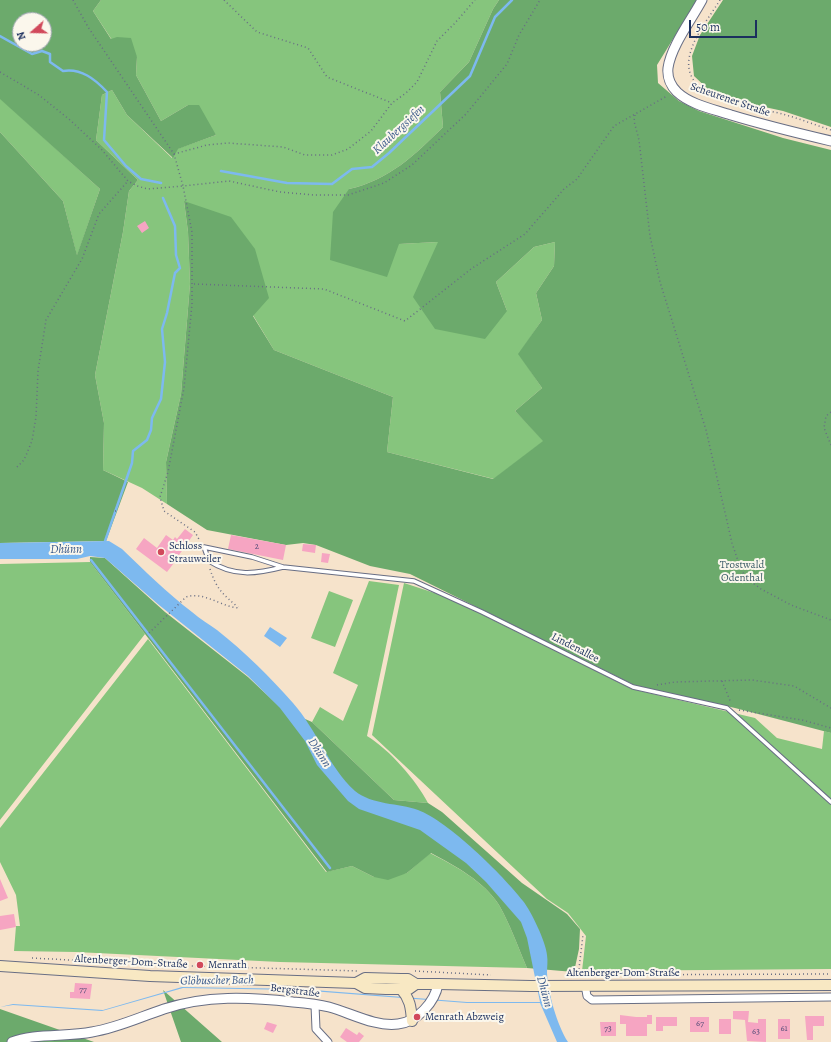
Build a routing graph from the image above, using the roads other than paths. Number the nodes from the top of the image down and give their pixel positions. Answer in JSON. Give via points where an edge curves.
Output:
{"nodes":[{"id":1,"x":702,"y":0,"type":"edge"},
{"id":2,"x":831,"y":141,"type":"edge"},
{"id":3,"x":283,"y":567,"type":"junction"},
{"id":4,"x":831,"y":802,"type":"edge"},
{"id":5,"x":0,"y":966,"type":"edge"},
{"id":6,"x":581,"y":982,"type":"junction"},
{"id":7,"x":356,"y":983,"type":"junction"},
{"id":8,"x":416,"y":984,"type":"junction"},
{"id":9,"x":438,"y":984,"type":"junction"},
{"id":10,"x":831,"y":985,"type":"edge"},
{"id":11,"x":401,"y":989,"type":"junction"},
{"id":12,"x":831,"y":996,"type":"edge"},
{"id":13,"x":315,"y":1005,"type":"junction"},
{"id":14,"x":412,"y":1021,"type":"junction"},
{"id":15,"x":12,"y":1042,"type":"edge"},
{"id":16,"x":328,"y":1042,"type":"edge"}],
"edges":[{"from":1,"to":2,"type":"street","name":"Scheurener Straße","via":[[673,52],[668,69],[670,84],[676,92],[693,102],[721,112]]},
{"from":3,"to":3,"type":"lane","name":"Lindenallee","via":[[251,574],[236,573],[209,561],[204,548],[252,557]]},
{"from":3,"to":4,"type":"lane","name":"Lindenallee","via":[[414,581],[633,687],[727,708]]},
{"from":5,"to":7,"type":"main road","name":"Altenberger-Dom-Straße","via":[[150,976]]},
{"from":6,"to":9,"type":"main road","name":"Altenberger-Dom-Straße","via":[[568,981],[531,986]]},
{"from":6,"to":10,"type":"main road","name":"Altenberger-Dom-Straße"},
{"from":6,"to":12,"type":"street","via":[[587,996],[592,1000]]},
{"from":7,"to":8,"type":"main road","name":"Altenberger-Dom-Straße","via":[[365,978],[408,979]]},
{"from":7,"to":11,"type":"main road","name":"Altenberger-Dom-Straße","via":[[365,988]]},
{"from":8,"to":9,"type":"main road","name":"Altenberger-Dom-Straße"},
{"from":8,"to":11,"type":"main road","name":"Altenberger-Dom-Straße"},
{"from":9,"to":14,"type":"street","via":[[436,995]]},
{"from":11,"to":14,"type":"main road","via":[[411,1004]]},
{"from":13,"to":14,"type":"street","name":"Bergstraße","via":[[381,1024]]},
{"from":13,"to":15,"type":"street","name":"Bergstraße","via":[[269,999],[218,998],[165,1009],[94,1032]]},
{"from":13,"to":16,"type":"street","via":[[316,1029]]}]}
